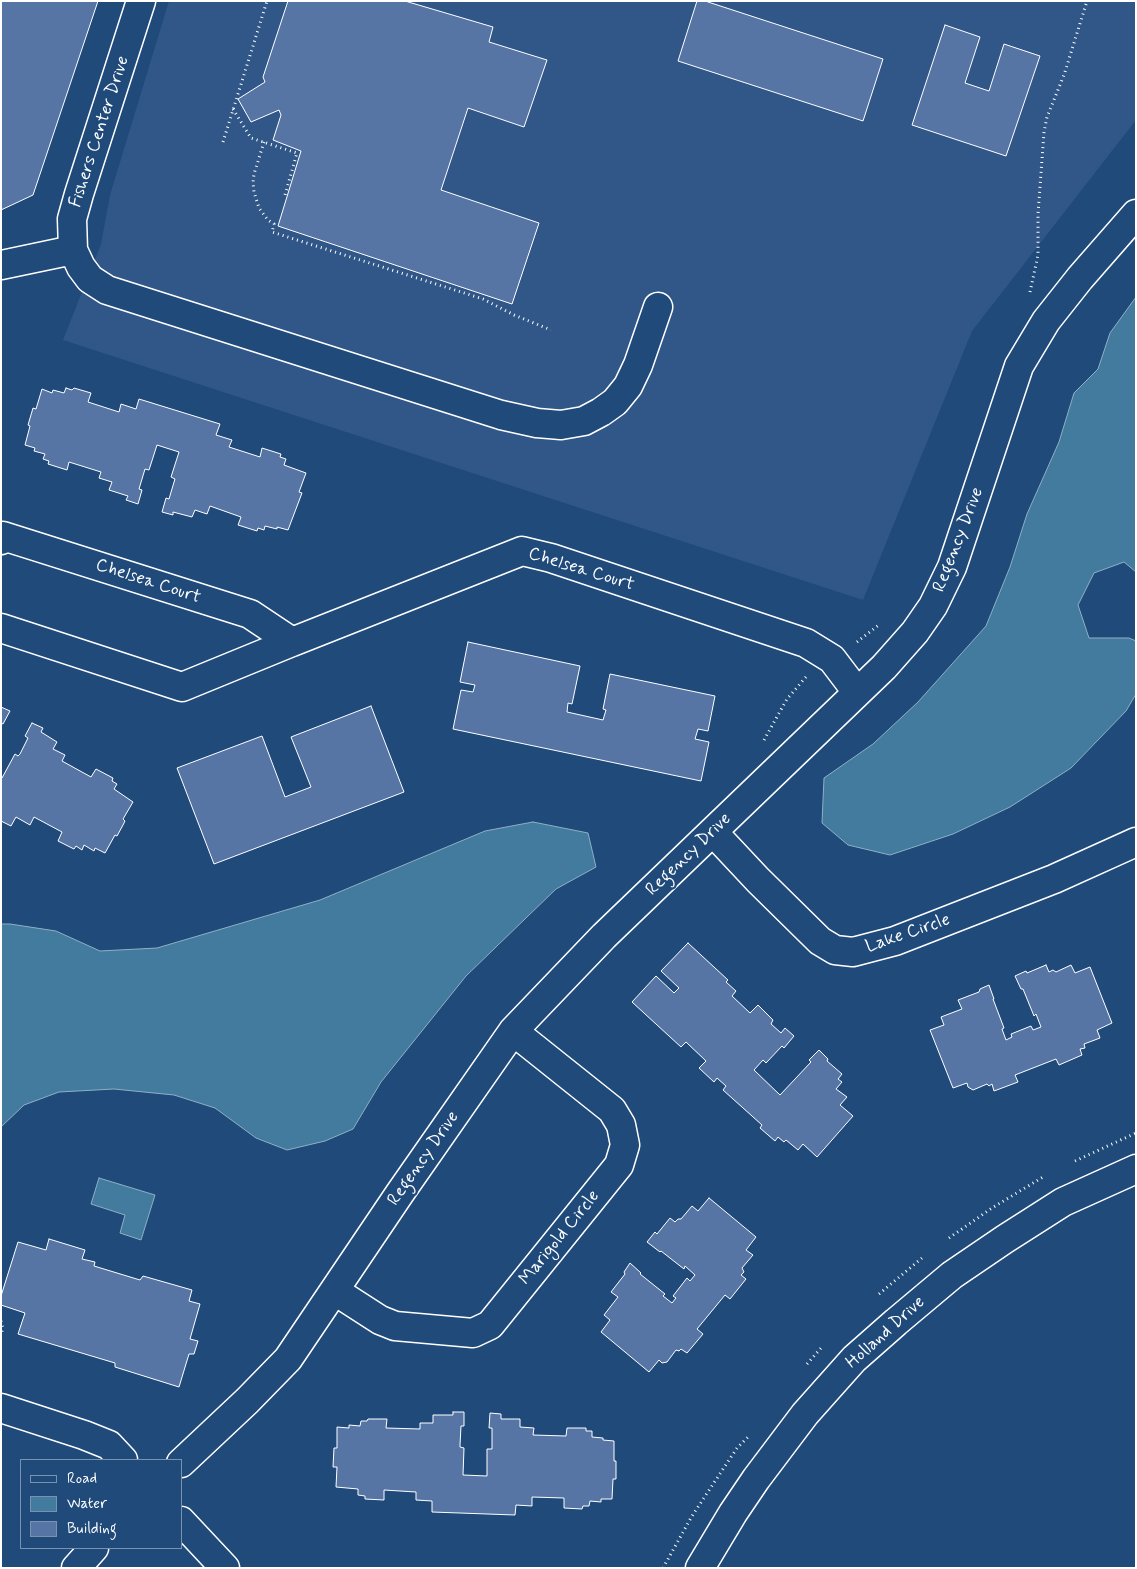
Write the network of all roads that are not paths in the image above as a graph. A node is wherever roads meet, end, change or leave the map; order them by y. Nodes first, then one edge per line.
1 (141, 1) edge
2 (1136, 214) edge
3 (73, 250) junction
4 (1, 265) edge
5 (658, 307) dead end
6 (1, 540) edge
7 (1, 628) edge
8 (292, 642) junction
9 (857, 692) junction
10 (713, 832) junction
11 (1136, 842) edge
12 (513, 1031) junction
13 (1136, 1168) edge
14 (335, 1291) junction
15 (1, 1408) edge
16 (122, 1459) edge
17 (182, 1462) edge
18 (182, 1522) edge
19 (93, 1549) edge
20 (76, 1568) edge
21 (225, 1568) edge
22 (700, 1568) edge

1 - 3 street, Fishers Center Drive
2 - 9 street, Regency Drive
3 - 4 street
3 - 5 street
6 - 8 street, Chelsea Court
7 - 8 street, Chelsea Court
8 - 9 street, Chelsea Court
9 - 10 street, Regency Drive
10 - 11 street, Lake Circle
10 - 12 street, Regency Drive
12 - 14 street, Regency Drive
12 - 14 street, Marigold Circle
13 - 22 street, Holland Drive
14 - 17 street, Regency Drive
15 - 16 street
18 - 21 street
19 - 20 street

